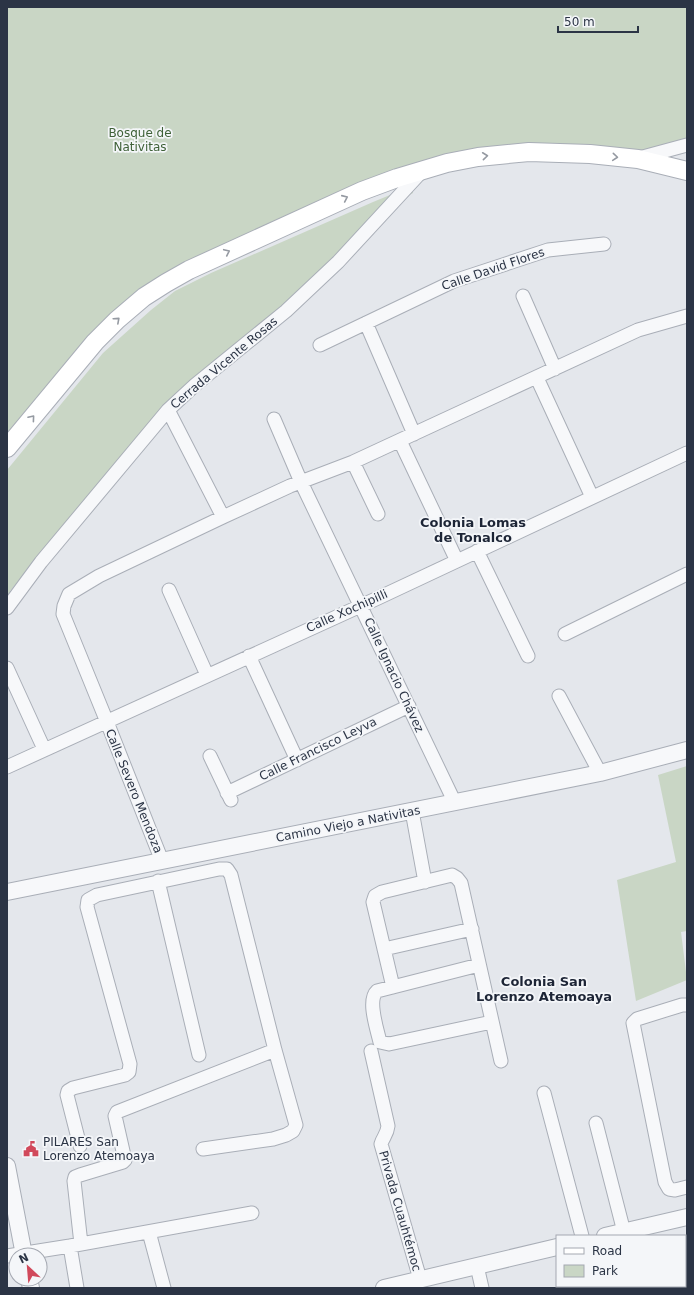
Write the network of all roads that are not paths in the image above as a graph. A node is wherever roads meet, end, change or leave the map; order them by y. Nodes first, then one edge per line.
1 (687, 145) edge
2 (638, 159) junction
3 (424, 169) junction
4 (687, 172) edge
5 (604, 244) dead end
6 (523, 296) dead end
7 (687, 316) edge
8 (366, 323) junction
9 (320, 345) dead end
10 (555, 369) junction
11 (537, 378) junction
12 (168, 410) junction
13 (274, 420) dead end
14 (414, 434) junction
15 (400, 440) junction
16 (7, 448) edge
17 (687, 453) edge
18 (353, 462) junction
19 (301, 482) junction
20 (592, 497) junction
21 (378, 514) dead end
22 (223, 517) junction
23 (477, 551) junction
24 (457, 561) junction
25 (687, 574) edge
26 (169, 590) dead end
27 (361, 605) junction
28 (7, 608) edge
29 (565, 634) dead end
30 (249, 656) junction
31 (528, 656) dead end
32 (7, 668) edge
33 (207, 675) junction
34 (559, 696) dead end
35 (409, 706) junction
36 (107, 722) junction
37 (44, 749) junction
38 (687, 750) edge
39 (210, 756) dead end
40 (297, 760) junction
41 (7, 768) edge
42 (600, 773) junction
43 (455, 803) junction
44 (412, 811) junction
45 (162, 861) junction
46 (158, 881) junction
47 (425, 882) junction
48 (7, 892) edge
49 (472, 929) junction
50 (384, 949) junction
51 (479, 965) junction
52 (393, 987) junction
53 (687, 1005) edge
54 (492, 1022) junction
55 (275, 1050) junction
56 (371, 1051) dead end
57 (199, 1055) dead end
58 (501, 1061) dead end
59 (544, 1093) dead end
60 (596, 1123) dead end
61 (80, 1146) dead end
62 (202, 1149) dead end
63 (7, 1166) edge
64 (687, 1187) edge
65 (252, 1213) dead end
66 (687, 1217) edge
67 (149, 1232) junction
68 (624, 1232) junction
69 (582, 1235) edge
70 (610, 1235) edge
71 (76, 1245) junction
72 (23, 1247) edge
73 (556, 1247) edge
74 (48, 1250) edge
75 (477, 1266) junction
76 (420, 1279) junction
77 (77, 1288) edge
78 (164, 1288) edge
79 (384, 1288) edge
80 (482, 1288) edge

1 - 2 street
3 -> 2 main road
2 - 4 main road
3 - 12 street, Cerrada Vicente Rosas
16 -> 3 main road
5 - 8 street, Calle David Flores
6 - 10 street
7 - 10 street
8 - 9 street, Calle David Flores
8 - 14 street
10 - 11 street
11 - 14 street
11 - 20 street
12 - 22 street
12 - 28 street, Cerrada Vicente Rosas
13 - 19 street, Calle Ignacio Chávez
14 - 15 street
15 - 18 street
15 - 24 street
17 - 20 street, Calle Xochipilli
18 - 19 street
18 - 21 street
19 - 22 street
19 - 27 street, Calle Ignacio Chávez
20 - 23 street, Calle Xochipilli
22 - 36 street, Calle Severo Mendoza
23 - 24 street, Calle Xochipilli
23 - 31 street
24 - 27 street, Calle Xochipilli
25 - 29 street
26 - 33 street
27 - 30 street, Calle Xochipilli
27 - 35 street, Calle Ignacio Chávez
30 - 33 street, Calle Xochipilli
30 - 40 street
32 - 37 street
33 - 36 street, Calle Xochipilli
34 - 42 street
35 - 40 street, Calle Francisco Leyva
35 - 43 street, Calle Ignacio Chávez
36 - 37 street, Calle Xochipilli
36 - 45 street, Calle Severo Mendoza
37 - 41 street, Calle Xochipilli
38 - 42 street, Camino Viejo a Nativitas
39 - 40 street, Calle Francisco Leyva
42 - 43 street, Camino Viejo a Nativitas
43 - 44 street, Camino Viejo a Nativitas
44 - 45 street, Camino Viejo a Nativitas
44 - 47 street
45 - 48 street, Camino Viejo a Nativitas
46 - 55 street
46 - 57 street
46 - 61 street
47 - 49 street
47 - 50 street
49 - 50 street
49 - 51 street
50 - 52 street
51 - 52 street
51 - 54 street
52 - 54 street
53 - 64 street
54 - 58 street
55 - 62 street
55 - 71 street
56 - 76 street, Privada Cuauhtémoc
59 - 69 street
60 - 68 street
63 - 72 street
65 - 67 street
66 - 68 street
67 - 71 street
67 - 78 street
68 - 70 street
71 - 74 street
71 - 77 street
73 - 75 street
75 - 76 street
75 - 80 street
76 - 79 street

